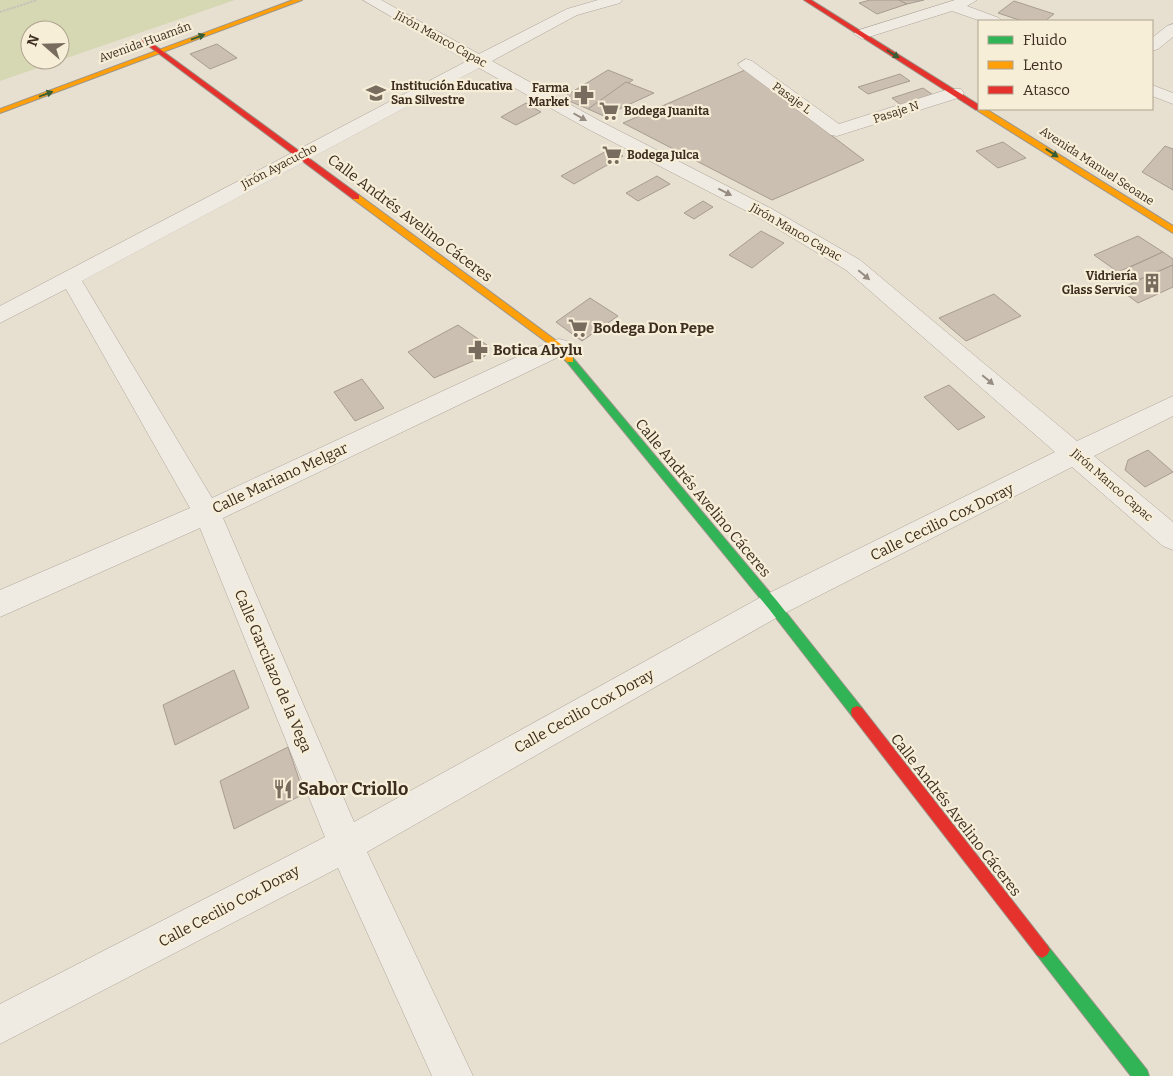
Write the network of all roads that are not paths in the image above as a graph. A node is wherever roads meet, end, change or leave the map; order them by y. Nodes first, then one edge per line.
1 (299, 0) edge
2 (370, 0) edge
3 (615, 0) edge
4 (807, 0) edge
5 (970, 0) edge
6 (954, 6) junction
7 (867, 18) dead end
8 (991, 20) edge
9 (882, 28) junction
10 (1173, 29) edge
11 (162, 34) dead end
12 (862, 34) junction
13 (898, 38) dead end
14 (139, 42) joint
15 (1153, 45) edge
16 (158, 52) junction
17 (480, 60) junction
18 (746, 64) dead end
19 (1153, 75) edge
20 (1173, 84) edge
21 (1153, 90) edge
22 (955, 93) junction
23 (1173, 99) edge
24 (978, 107) edge
25 (983, 110) edge
26 (0, 111) edge
27 (1037, 130) dead end
28 (838, 131) joint
29 (1025, 135) junction
30 (300, 154) junction
31 (1173, 230) edge
32 (70, 278) junction
33 (0, 315) edge
34 (559, 347) junction
35 (1173, 406) edge
36 (1078, 455) junction
37 (207, 513) junction
38 (1173, 538) edge
39 (0, 604) edge
40 (773, 605) junction
41 (346, 845) junction
42 (0, 1025) edge
43 (453, 1076) edge
44 (1141, 1076) edge

16 -> 1 street, Avenida Huamán
2 - 17 street, Jirón Manco Capac
3 - 17 street, Jirón Ayacucho
4 - 12 street, Avenida Manuel Seoane
5 - 6 street
6 - 8 street
6 - 9 street
7 - 9 street
9 - 12 street
9 - 13 street
10 - 15 street
11 - 14 street, Avenida Huamán
12 -> 22 street, Avenida Manuel Seoane
14 - 16 street, Calle Andrés Avelino Cáceres
26 -> 16 street, Avenida Huamán
16 - 30 street, Calle Andrés Avelino Cáceres
17 - 30 street, Jirón Ayacucho
17 -> 36 street, Jirón Manco Capac
18 - 28 street, Pasaje L
19 - 20 street
21 - 23 street
22 - 24 street, Avenida Manuel Seoane
22 - 28 street, Pasaje N
25 - 29 street, Avenida Manuel Seoane
27 - 29 street
29 -> 31 street, Avenida Manuel Seoane
30 - 32 street, Jirón Ayacucho
30 - 34 street, Calle Andrés Avelino Cáceres
32 - 33 street, Jirón Ayacucho
32 - 37 street, Calle Garcilazo de la Vega
34 - 37 street, Calle Mariano Melgar
34 - 40 street, Calle Andrés Avelino Cáceres
35 - 36 street, Calle Cecilio Cox Doray
36 - 38 street, Jirón Manco Capac
36 - 40 street, Calle Cecilio Cox Doray
37 - 39 street, Calle Mariano Melgar
37 - 41 street, Calle Garcilazo de la Vega
40 - 41 street, Calle Cecilio Cox Doray
40 - 44 street, Calle Andrés Avelino Cáceres
41 - 42 street, Calle Cecilio Cox Doray
41 - 43 street, Calle Garcilazo de la Vega

